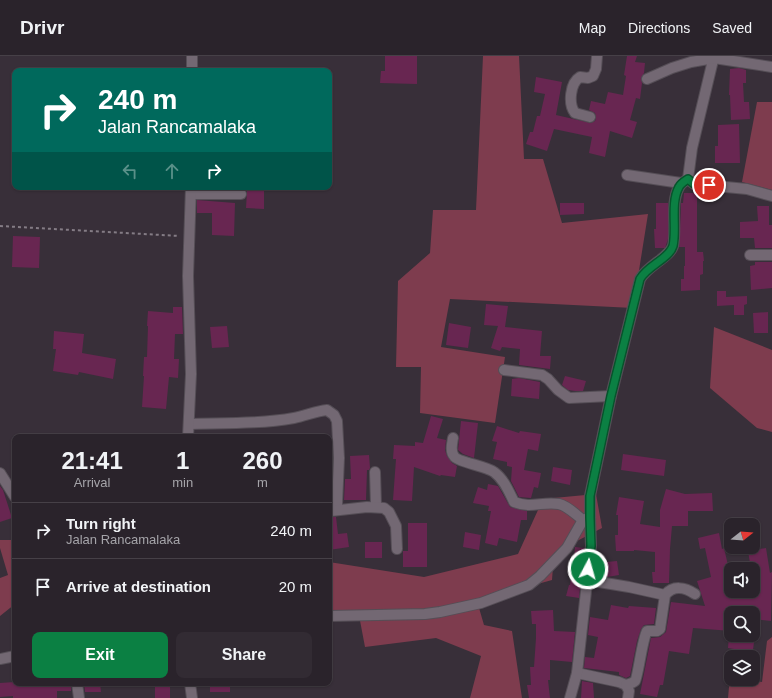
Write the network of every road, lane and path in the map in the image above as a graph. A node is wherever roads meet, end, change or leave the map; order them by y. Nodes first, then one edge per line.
1 (192, 56) edge
2 (596, 56) edge
3 (714, 57) edge
4 (772, 67) edge
5 (192, 68) edge
6 (647, 79) dead end
7 (590, 117) dead end
8 (627, 175) dead end
9 (685, 181) junction
10 (191, 191) edge
11 (241, 194) dead end
12 (772, 196) edge
13 (0, 226) edge
14 (189, 236) junction
15 (750, 255) dead end
16 (772, 255) edge
17 (504, 370) dead end
18 (611, 396) junction
19 (189, 424) junction
20 (188, 434) edge
21 (453, 438) dead end
22 (375, 472) dead end
23 (0, 473) edge
24 (12, 492) edge
25 (376, 506) junction
26 (332, 510) edge
27 (586, 518) junction
28 (397, 549) dead end
29 (587, 580) junction
30 (695, 594) dead end
31 (664, 595) junction
32 (332, 616) edge
33 (12, 657) edge
34 (0, 659) edge
35 (577, 673) junction
36 (626, 685) junction
37 (77, 686) edge
38 (190, 686) edge
39 (79, 698) edge
40 (192, 698) edge
41 (570, 698) edge
42 (628, 698) edge

1 - 5 street
2 - 7 street
3 - 4 street
3 - 6 street
3 - 9 street
8 - 9 street
9 - 12 street
9 - 18 street
10 - 11 street
10 - 14 street
13 - 14 path
14 - 19 street
15 - 16 street
17 - 18 street
18 - 27 street
19 - 20 street
19 - 26 street
21 - 27 street
22 - 25 street
23 - 24 street
25 - 26 street
25 - 28 street
27 - 29 street
27 - 32 street
29 - 31 street
29 - 35 street
30 - 31 street
31 - 36 street
33 - 34 street
35 - 36 street
35 - 41 street
36 - 42 street
37 - 39 street
38 - 40 street

